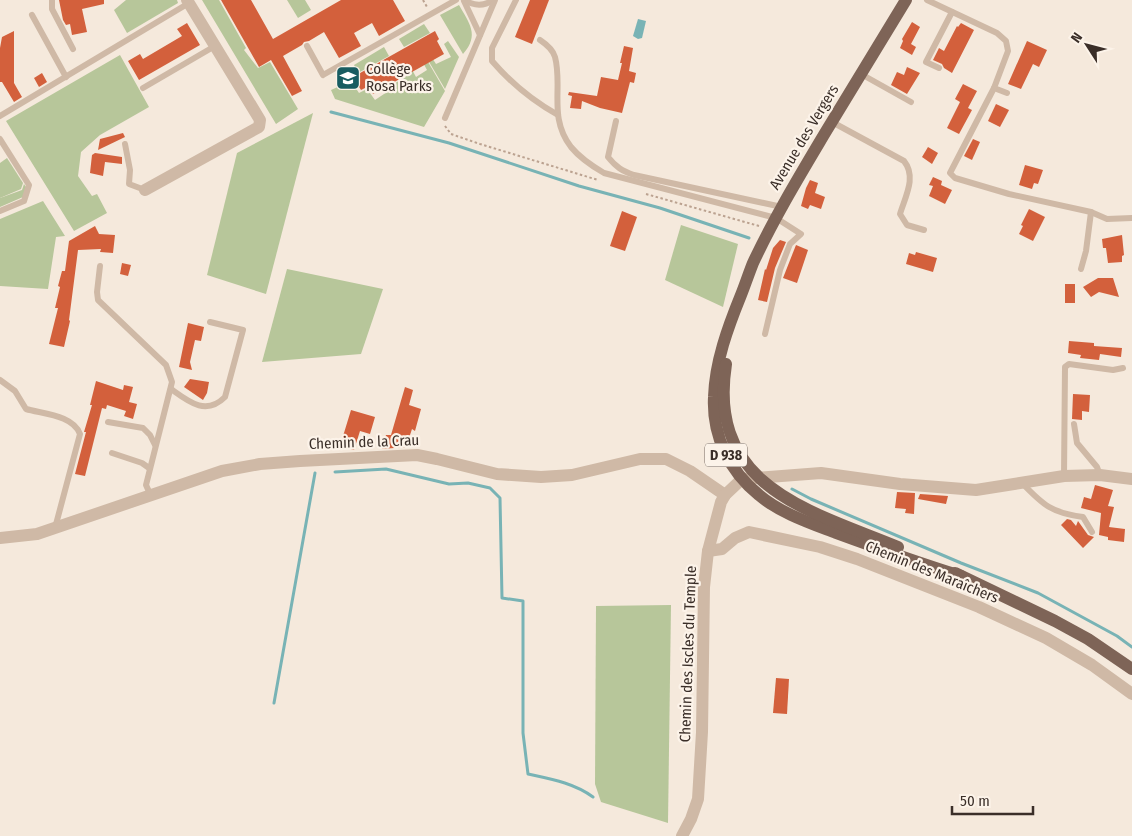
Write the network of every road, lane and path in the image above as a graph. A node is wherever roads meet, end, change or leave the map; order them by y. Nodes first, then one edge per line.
1 (52, 0) edge
2 (456, 0) edge
3 (464, 0) edge
4 (494, 0) edge
5 (516, 0) edge
6 (906, 0) edge
7 (927, 0) edge
8 (188, 1) edge
9 (952, 12) junction
10 (32, 15) dead end
11 (480, 35) junction
12 (540, 40) dead end
13 (215, 46) junction
14 (307, 46) dead end
15 (73, 48) dead end
16 (939, 68) dead end
17 (861, 74) junction
18 (66, 77) junction
19 (143, 88) dead end
20 (994, 88) junction
21 (1007, 93) dead end
22 (911, 102) dead end
23 (0, 113) edge
24 (558, 115) junction
25 (445, 118) dead end
26 (616, 120) dead end
27 (832, 122) junction
28 (0, 139) edge
29 (125, 144) dead end
30 (145, 190) joint
31 (782, 207) junction
32 (0, 211) edge
33 (1091, 212) junction
34 (776, 218) junction
35 (1132, 218) edge
36 (924, 230) dead end
37 (100, 266) dead end
38 (1080, 269) dead end
39 (741, 296) junction
40 (210, 322) dead end
41 (765, 334) dead end
42 (1123, 368) dead end
43 (0, 380) edge
44 (170, 389) junction
45 (108, 422) dead end
46 (1074, 424) dead end
47 (156, 445) junction
48 (112, 453) dead end
49 (740, 456) junction
50 (149, 468) junction
51 (1100, 475) junction
52 (1064, 476) junction
53 (757, 477) junction
54 (742, 479) junction
55 (1132, 479) edge
56 (1021, 482) junction
57 (150, 496) junction
58 (725, 496) junction
59 (54, 529) junction
60 (1092, 532) dead end
61 (0, 538) edge
62 (708, 551) junction
63 (961, 576) junction
64 (1132, 668) edge
65 (1132, 694) edge
66 (682, 836) edge

1 - 15 lane
2 - 14 lane
3 - 4 lane
3 - 11 lane
4 - 11 lane
5 - 24 lane
6 - 17 main road, Avenue des Vergers / D 938
7 - 9 lane
8 - 13 street
8 - 18 lane
9 - 16 lane
9 - 20 lane
10 - 18 lane
11 - 25 lane
12 - 24 lane
13 - 19 lane
13 - 30 street
17 - 22 lane
17 - 27 main road, Avenue des Vergers / D 938
18 - 23 lane
20 - 21 lane
20 - 33 lane
24 - 34 lane
26 - 31 lane
27 - 31 main road, Avenue des Vergers / D 938
27 - 36 lane
28 - 32 lane
29 - 30 lane
31 - 34 main road, Avenue des Vergers / D 938
33 - 35 lane
33 - 38 lane
34 - 39 main road, Avenue des Vergers / D 938
34 - 41 lane
37 - 44 lane
39 - 49 main road, D 938
39 - 54 main road, D 938
40 - 44 lane
42 - 52 lane
43 - 59 lane
44 - 47 lane
45 - 47 lane
46 - 51 lane
47 - 50 lane
48 - 50 lane
49 - 53 main road, D 938
49 - 54 street
50 - 57 lane
51 - 52 street
51 - 55 street
52 - 56 street
53 - 54 street
53 - 56 street
53 - 63 main road, D 938
54 - 58 street, Chemin des Iscles du Temple
54 - 63 main road, D 938
56 - 60 lane
57 - 58 street, Chemin de la Crau
57 - 59 street, Chemin de la Crau
58 - 62 street, Chemin des Iscles du Temple
59 - 61 street, Chemin de la Crau
62 - 65 street, Chemin des Maraîchers
62 - 66 street, Chemin des Iscles du Temple
63 - 64 main road, D 938

